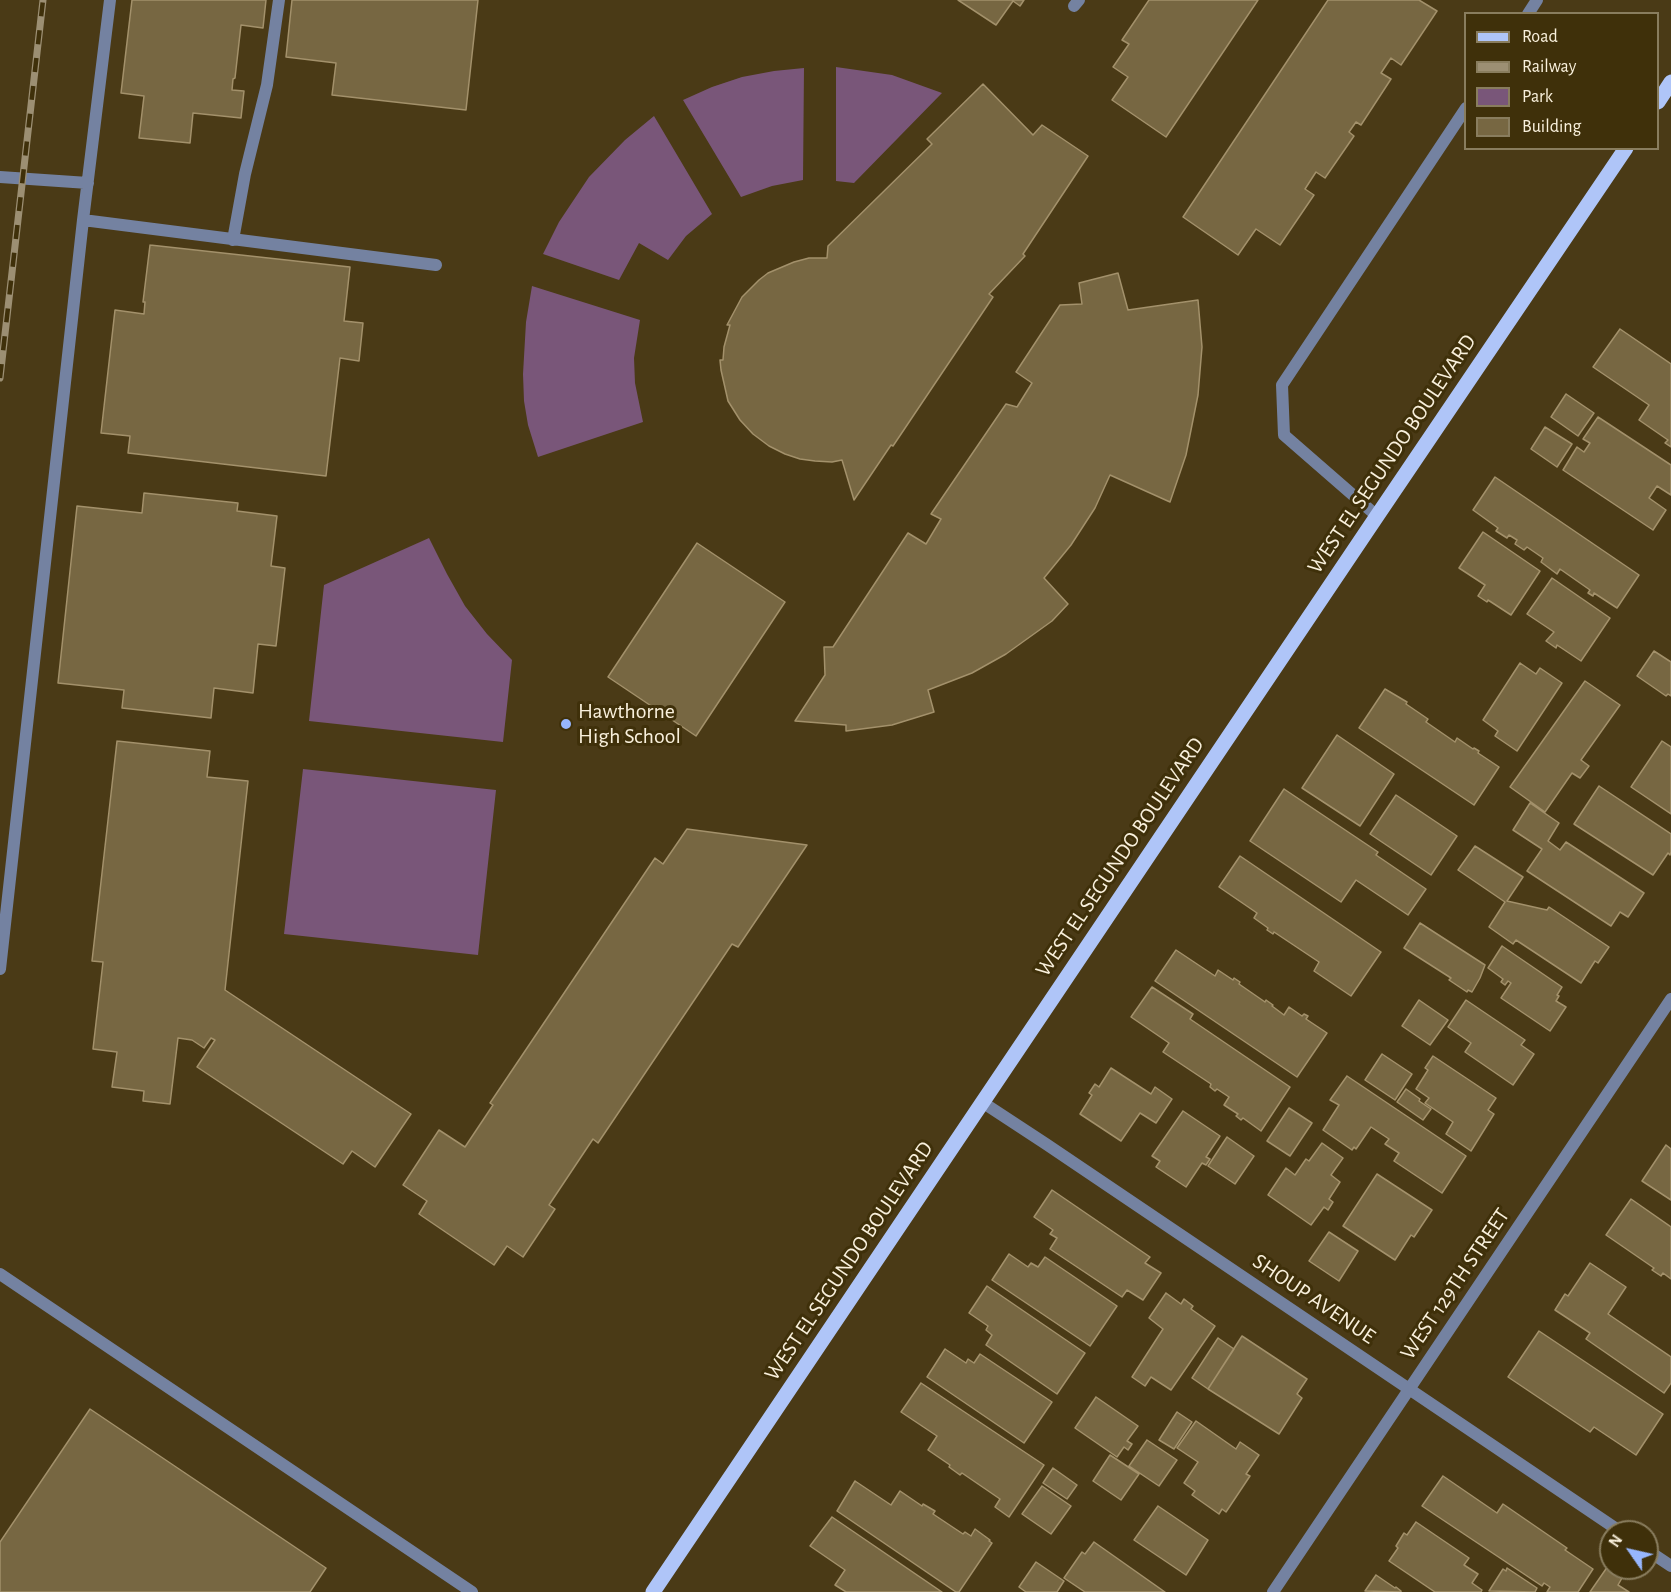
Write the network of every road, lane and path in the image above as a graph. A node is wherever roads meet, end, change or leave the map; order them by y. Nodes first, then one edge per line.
1 (110, 0) edge
2 (279, 0) edge
3 (1671, 82) edge
4 (1659, 100) edge
5 (1464, 111) edge
6 (1625, 150) edge
7 (0, 177) edge
8 (87, 183) junction
9 (83, 220) junction
10 (234, 240) junction
11 (436, 265) dead end
12 (1377, 516) junction
13 (0, 969) edge
14 (1671, 999) edge
15 (982, 1102) junction
16 (0, 1274) edge
17 (1410, 1389) junction
18 (1603, 1520) edge
19 (472, 1592) edge
20 (653, 1592) edge
21 (1273, 1592) edge

1 - 8 street
2 - 10 street
3 - 4 main road
5 - 12 street
6 - 12 main road, WEST EL SEGUNDO BOULEVARD
7 - 8 street
8 - 9 street
9 - 10 street
9 - 13 street
10 - 11 street
12 - 15 main road, WEST EL SEGUNDO BOULEVARD
14 - 17 street, WEST 129TH STREET
15 - 17 street, SHOUP AVENUE
15 - 20 main road, WEST EL SEGUNDO BOULEVARD
16 - 19 street
17 - 18 street, SHOUP AVENUE
17 - 21 street, WEST 129TH STREET

